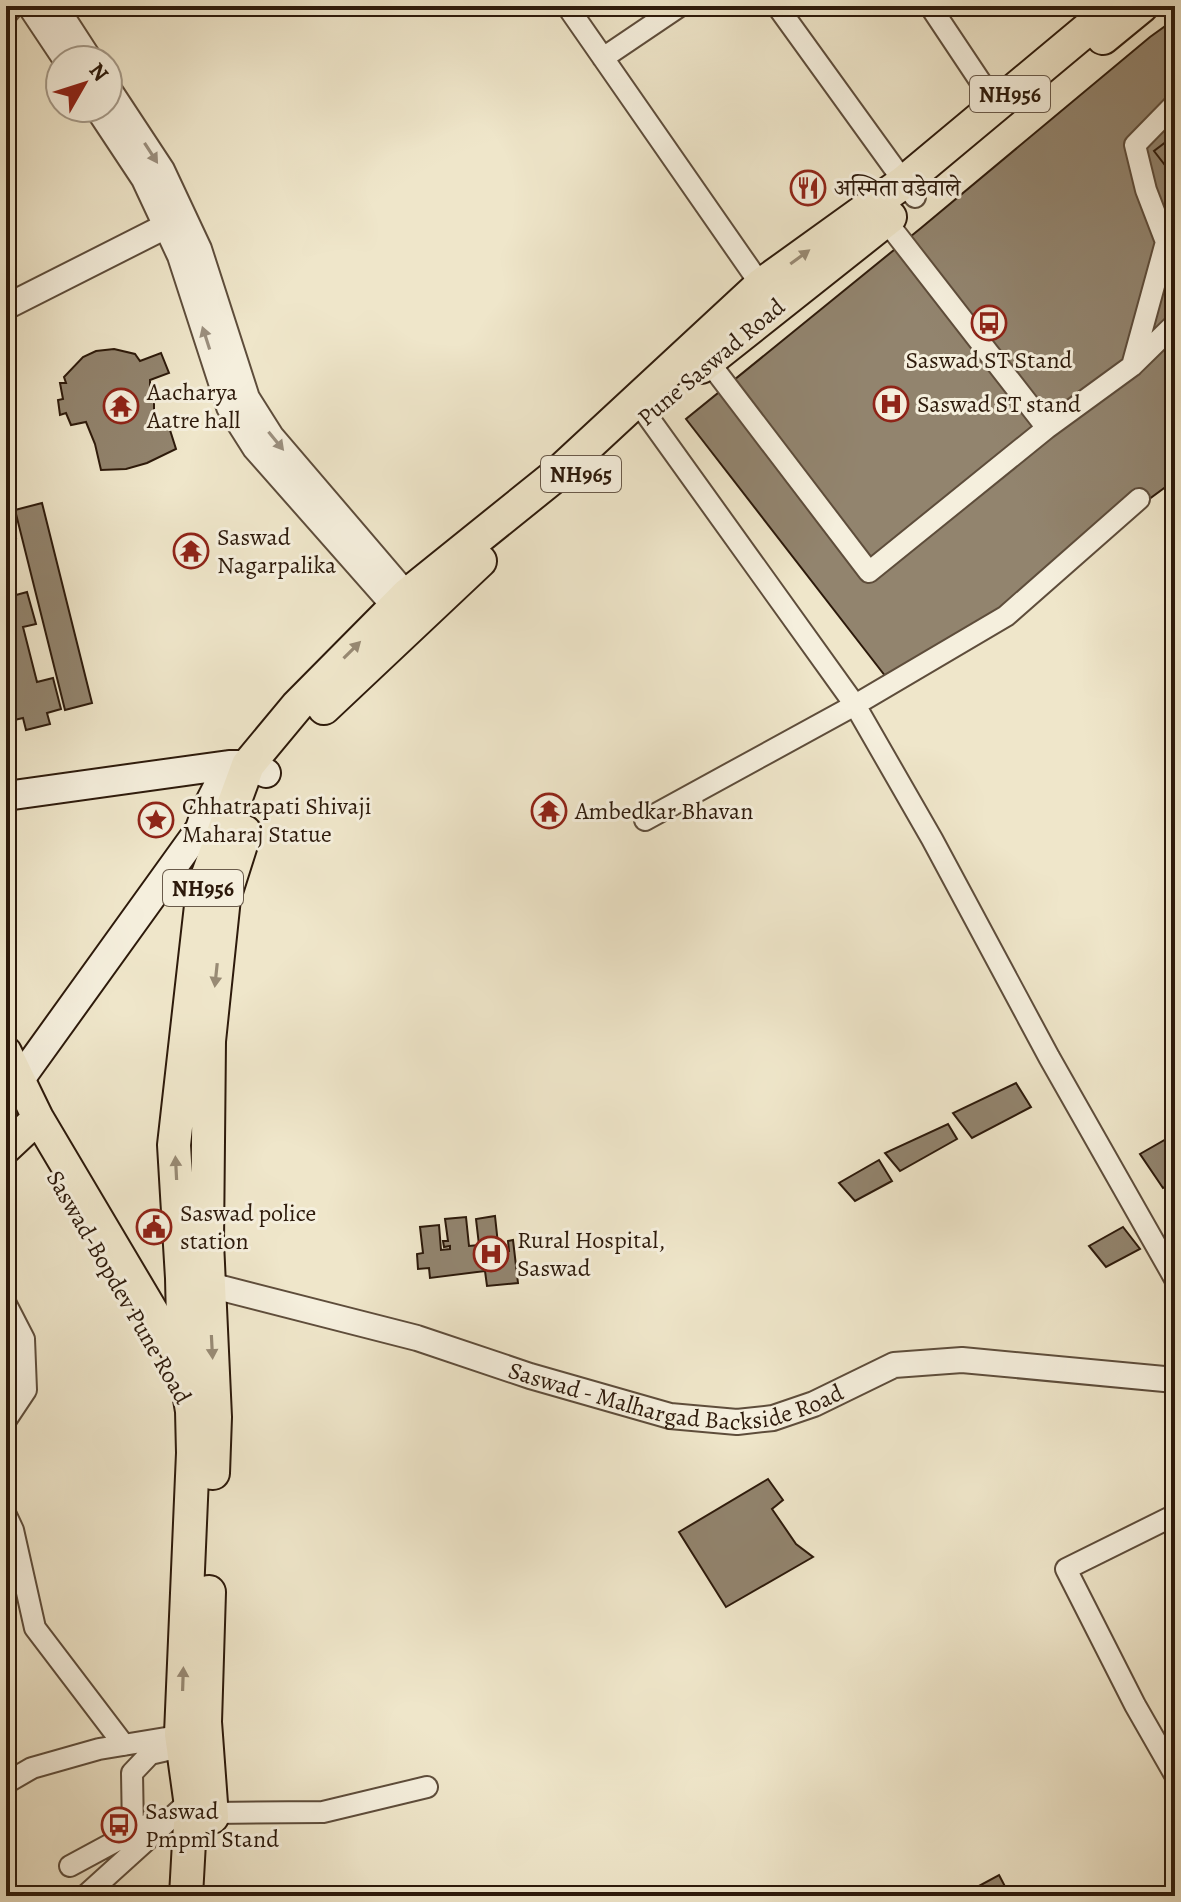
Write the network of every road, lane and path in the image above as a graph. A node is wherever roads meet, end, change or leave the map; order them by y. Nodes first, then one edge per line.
1 (11, 6) edge
2 (30, 6) edge
3 (55, 6) edge
4 (567, 6) edge
5 (680, 6) edge
6 (777, 6) edge
7 (930, 6) edge
8 (1115, 6) edge
9 (1142, 6) edge
10 (6, 12) edge
11 (55, 44) edge
12 (80, 44) edge
13 (603, 58) junction
14 (1175, 104) edge
15 (996, 105) junction
16 (124, 112) edge
17 (108, 124) edge
18 (910, 190) junction
19 (886, 221) junction
20 (175, 222) junction
21 (761, 285) junction
22 (6, 307) edge
23 (1175, 324) edge
24 (708, 361) junction
25 (1132, 366) junction
26 (641, 408) junction
27 (1047, 428) junction
28 (1139, 499) dead end
29 (409, 611) junction
30 (855, 705) junction
31 (247, 768) junction
32 (6, 796) edge
33 (645, 820) dead end
34 (10, 1072) edge
35 (24, 1132) edge
36 (1175, 1279) edge
37 (196, 1282) junction
38 (6, 1304) edge
39 (184, 1363) junction
40 (1175, 1380) edge
41 (6, 1420) edge
42 (207, 1423) junction
43 (6, 1515) edge
44 (1175, 1515) edge
45 (190, 1738) junction
46 (124, 1745) junction
47 (1175, 1775) edge
48 (6, 1783) edge
49 (427, 1787) dead end
50 (195, 1809) junction
51 (133, 1832) junction
52 (70, 1866) dead end
53 (85, 1896) edge
54 (186, 1896) edge
55 (207, 1896) edge

1 - 10 street
2 - 11 street
3 - 12 street
4 - 13 street
5 - 13 street
6 - 18 street
7 - 15 street
8 - 15 highway, Pune Saswad Road / NH956
9 - 18 highway, Pune Saswad Road
13 - 21 street
14 - 25 street
15 - 18 highway, Pune Saswad Road / NH956
16 -> 20 street
17 - 20 street
18 - 19 highway, Pune Saswad Road
21 -> 18 highway, NH956
19 - 24 highway, Pune Saswad Road
19 - 27 street
20 - 22 street
20 - 29 street
21 - 26 highway, NH956
23 - 25 street
24 - 26 highway, Pune Saswad Road
24 - 27 street
25 - 27 street
26 - 29 highway, NH956
26 - 30 street
28 - 30 street
29 - 31 highway
30 - 33 street
30 - 36 street
31 - 32 main road
31 - 34 main road
31 -> 37 highway, NH956
37 -> 31 highway, NH956
34 - 35 main road
35 - 39 main road, Saswad-Bopdev Pune Road
35 - 42 main road, Saswad-Bopdev Pune Road
37 - 39 highway, NH956
37 - 40 street, Saswad - Malhargad Backside Road
37 -> 42 highway, NH956
38 - 41 street
39 - 42 highway, NH956
42 - 45 highway, NH956
43 - 46 street
44 - 47 street
45 - 46 street
45 - 50 highway, NH956
45 - 51 street
46 - 48 street
49 - 50 street
50 - 51 street
50 - 53 street
50 - 54 highway, NH956
50 - 55 highway, NH956
51 - 52 street

